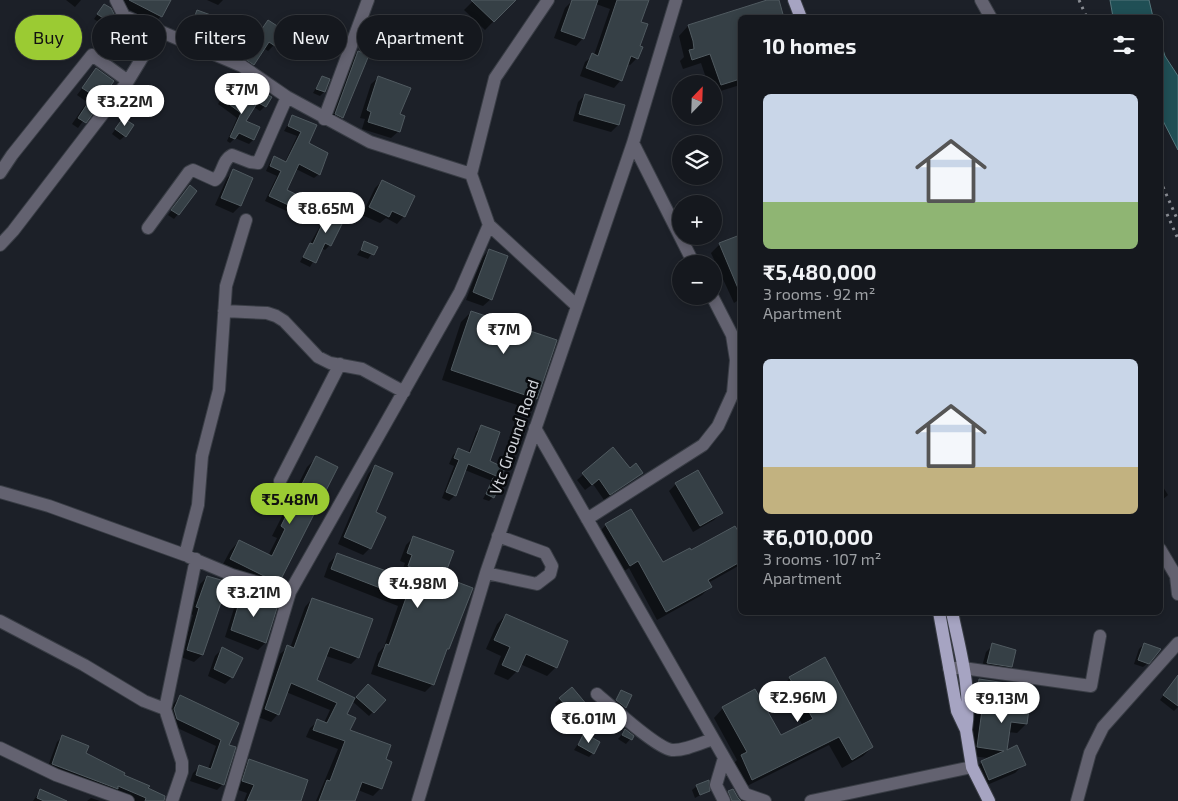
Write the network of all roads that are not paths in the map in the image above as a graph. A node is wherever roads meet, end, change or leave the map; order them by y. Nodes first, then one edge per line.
1 (116, 0) edge
2 (368, 0) edge
3 (548, 0) edge
4 (676, 0) edge
5 (794, 0) edge
6 (981, 0) edge
7 (124, 15) edge
8 (800, 15) edge
9 (988, 15) edge
10 (166, 33) edge
11 (141, 60) edge
12 (128, 82) junction
13 (287, 97) junction
14 (324, 119) junction
15 (633, 143) junction
16 (0, 173) edge
17 (471, 174) junction
18 (246, 220) dead end
19 (489, 225) junction
20 (148, 228) dead end
21 (0, 245) edge
22 (689, 255) edge
23 (576, 305) junction
24 (717, 305) edge
25 (224, 311) junction
26 (340, 364) junction
27 (404, 392) junction
28 (535, 428) junction
29 (280, 481) dead end
30 (0, 492) edge
31 (587, 519) junction
32 (498, 536) junction
33 (190, 557) junction
34 (1166, 571) edge
35 (486, 573) junction
36 (290, 592) junction
37 (1178, 594) edge
38 (940, 615) edge
39 (953, 615) edge
40 (0, 621) edge
41 (1100, 636) dead end
42 (1178, 643) edge
43 (949, 668) junction
44 (964, 668) junction
45 (597, 694) dead end
46 (165, 709) junction
47 (966, 730) junction
48 (713, 740) junction
49 (0, 748) edge
50 (724, 758) junction
51 (972, 767) junction
52 (128, 801) edge
53 (172, 801) edge
54 (228, 801) edge
55 (418, 801) edge
56 (724, 801) edge
57 (765, 801) edge
58 (811, 801) edge
59 (989, 801) edge
60 (1077, 801) edge

1 - 7 street
2 - 14 street
3 - 17 street
4 - 15 street, Vtc Ground Road
5 - 8 main road
6 - 9 street
10 - 13 street
11 - 12 street
12 - 16 street
12 - 21 street
13 - 14 street
13 - 20 street
14 - 17 street
15 - 22 street
15 - 23 street, Vtc Ground Road
17 - 19 street
18 - 25 street
19 - 23 street
19 - 27 street
23 - 28 street, Vtc Ground Road
24 - 31 street
25 - 26 street
25 - 33 street
26 - 27 street
26 - 29 street
27 - 36 street
28 - 31 street
28 - 32 street, Vtc Ground Road
30 - 33 street
31 - 48 street
32 - 35 street, Vtc Ground Road
32 - 35 street
33 - 36 street
33 - 46 street
34 - 37 street
35 - 55 street, Vtc Ground Road
36 - 54 street
38 - 43 main road
39 - 44 main road
40 - 46 street
41 - 44 street
42 - 60 street
43 - 44 street
43 - 47 main road
44 - 47 main road
45 - 48 street
46 - 53 street
47 - 51 main road
48 - 50 street
49 - 52 street
50 - 56 street
50 - 57 street
51 - 58 street
51 - 59 main road

